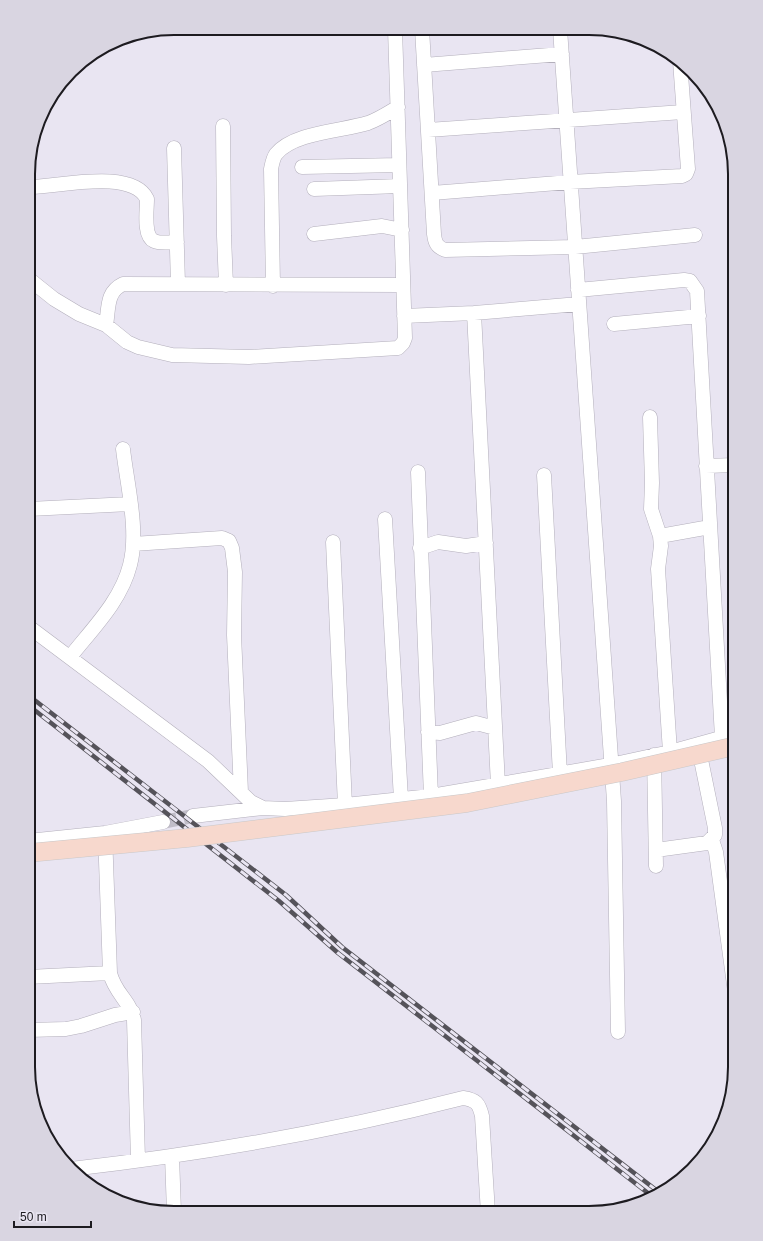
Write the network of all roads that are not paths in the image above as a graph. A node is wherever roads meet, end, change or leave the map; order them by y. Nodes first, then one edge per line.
1 (395, 35) edge
2 (422, 35) edge
3 (560, 35) edge
4 (562, 54) junction
5 (424, 65) junction
6 (681, 70) edge
7 (398, 107) junction
8 (683, 112) junction
9 (566, 120) junction
10 (223, 126) dead end
11 (428, 130) junction
12 (174, 148) dead end
13 (400, 165) junction
14 (302, 167) dead end
15 (570, 182) junction
16 (35, 186) edge
17 (400, 186) junction
18 (314, 189) dead end
19 (432, 193) junction
20 (402, 230) junction
21 (314, 234) dead end
22 (695, 235) dead end
23 (177, 242) junction
24 (575, 246) junction
25 (35, 284) edge
26 (178, 284) junction
27 (226, 285) junction
28 (403, 285) junction
29 (272, 286) junction
30 (578, 297) junction
31 (474, 313) junction
32 (404, 316) junction
33 (699, 316) junction
34 (614, 324) dead end
35 (106, 326) junction
36 (650, 417) dead end
37 (122, 449) dead end
38 (728, 465) edge
39 (706, 466) junction
40 (418, 472) dead end
41 (544, 475) dead end
42 (130, 504) junction
43 (35, 509) edge
44 (385, 519) dead end
45 (710, 527) junction
46 (660, 536) junction
47 (332, 542) dead end
48 (486, 543) junction
49 (133, 544) junction
50 (420, 548) junction
51 (35, 631) edge
52 (70, 657) junction
53 (728, 709) edge
54 (495, 728) junction
55 (428, 732) junction
56 (728, 739) edge
57 (728, 740) edge
58 (698, 744) junction
59 (670, 752) junction
60 (654, 755) junction
61 (610, 765) junction
62 (560, 774) junction
63 (498, 785) junction
64 (241, 792) junction
65 (431, 796) junction
66 (401, 799) junction
67 (344, 805) junction
68 (263, 808) junction
69 (193, 816) tunnel mouth
70 (163, 822) tunnel mouth
71 (105, 833) junction
72 (35, 840) edge
73 (712, 840) junction
74 (656, 850) junction
75 (35, 852) edge
76 (656, 866) dead end
77 (728, 940) edge
78 (110, 973) junction
79 (35, 977) edge
80 (132, 1012) junction
81 (35, 1030) edge
82 (618, 1032) dead end
83 (172, 1156) junction
84 (138, 1160) junction
85 (79, 1168) edge
86 (174, 1206) edge
87 (488, 1206) edge

1 - 7 street
2 - 5 street
3 - 4 street
4 - 5 street
4 - 9 street
5 - 11 street
6 - 8 street
7 - 13 street
7 - 29 street
8 - 9 street
8 - 15 street
9 - 11 street
9 - 15 street
10 - 27 street
11 - 19 street
12 - 23 street
13 - 14 street
13 - 17 street
15 - 19 street
15 - 24 street
16 - 23 street
17 - 18 street
17 - 20 street
19 - 24 street
20 - 21 street
20 - 28 street
22 - 24 street
23 - 26 street
24 - 30 street
25 - 35 street
26 - 27 street
26 - 35 street
27 - 29 street
28 - 29 street
28 - 32 street
30 - 31 street
30 - 33 street
30 - 61 street
31 - 32 street
31 - 48 street
32 - 35 street
33 - 34 street
33 - 39 street
36 - 46 street
37 - 42 street
38 - 39 street
39 - 45 street
40 - 50 street
41 - 62 street
42 - 43 street
42 - 49 street
44 - 66 street
45 - 46 street
45 - 53 street
46 - 59 street
47 - 67 street
48 - 50 street
48 - 54 street
49 - 52 street
49 - 64 street
50 - 55 street
51 - 52 street
52 - 64 street
54 - 55 street
54 - 63 street
55 - 65 street
56 - 58 street
57 - 75 main road, bridge
58 - 59 street
58 - 73 street
59 - 60 street
60 - 61 street
60 - 74 street
61 - 62 street
61 - 82 street
62 - 63 street
63 - 65 street
64 - 68 street
65 - 66 street
66 - 67 street
67 - 68 street
68 - 69 street
70 - 71 street
71 - 72 street
71 - 78 street
73 - 74 street
73 - 77 street
74 - 76 street
78 - 79 street
78 - 80 street
80 - 81 street
80 - 84 street
83 - 84 street
83 - 86 street
83 - 87 street
84 - 85 street

